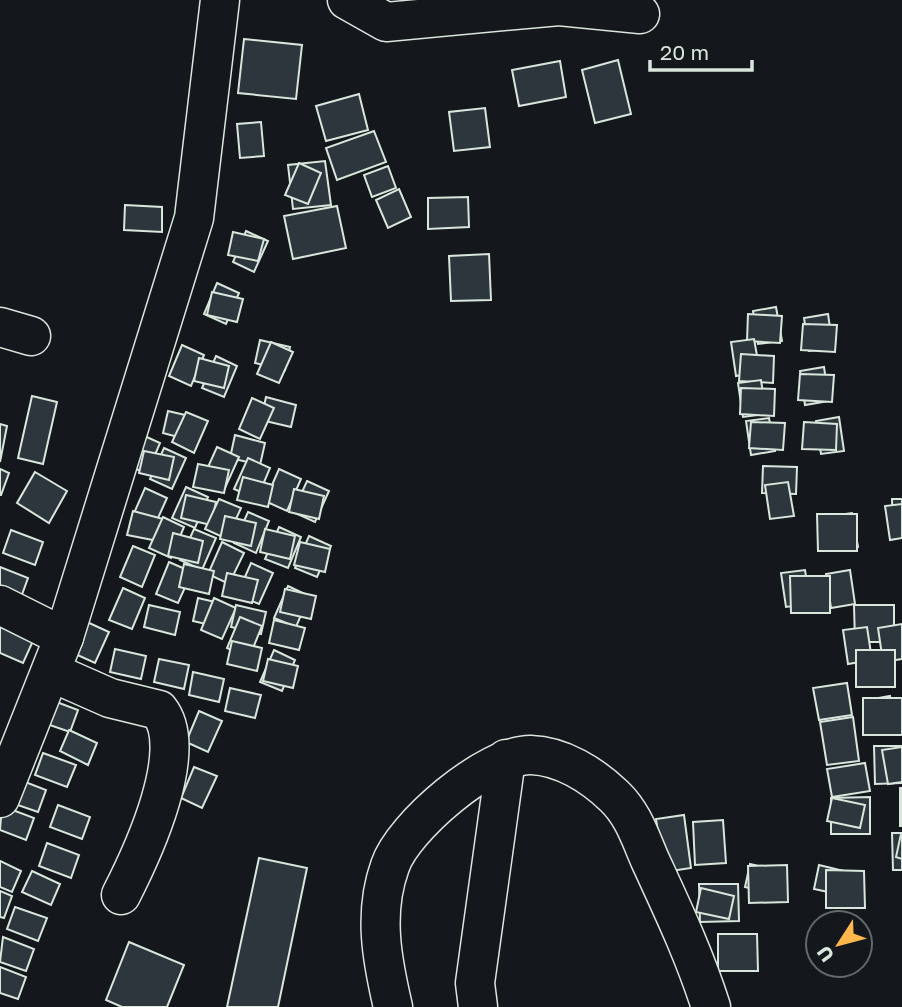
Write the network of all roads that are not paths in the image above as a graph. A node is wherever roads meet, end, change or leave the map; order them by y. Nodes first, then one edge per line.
1 (220, 0) edge
2 (347, 0) edge
3 (640, 14) dead end
4 (0, 605) edge
5 (58, 654) junction
6 (506, 759) junction
7 (0, 798) edge
8 (121, 895) dead end
9 (393, 1007) edge
10 (478, 1007) edge
11 (711, 1007) edge

1 - 5 street
2 - 3 street
4 - 5 street
5 - 7 street
5 - 8 street
6 - 9 street
6 - 10 street
6 - 11 street

